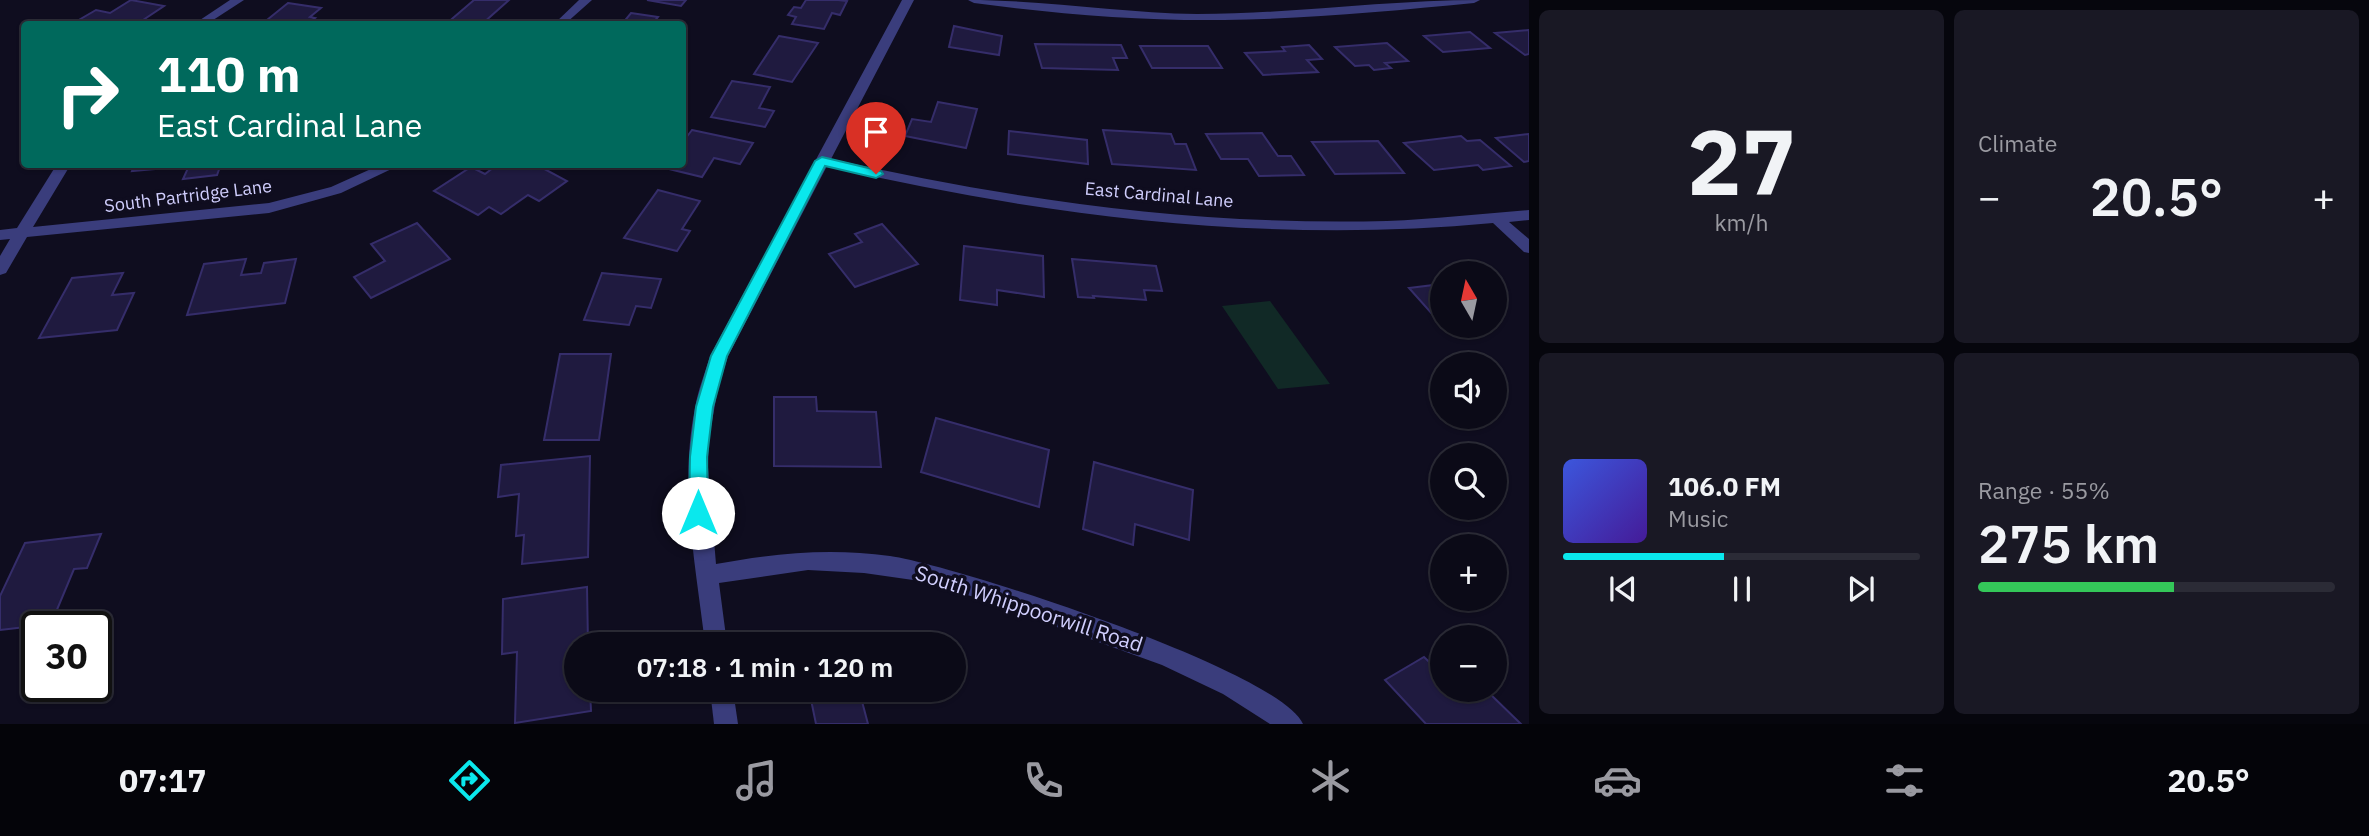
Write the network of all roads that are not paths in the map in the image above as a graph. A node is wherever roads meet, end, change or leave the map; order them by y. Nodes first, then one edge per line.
1 (238, 0) edge
2 (586, 0) edge
3 (908, 0) edge
4 (974, 0) edge
5 (1474, 0) edge
6 (205, 21) edge
7 (562, 21) edge
8 (822, 161) junction
9 (62, 168) edge
10 (386, 168) edge
11 (1529, 215) edge
12 (1496, 218) junction
13 (21, 233) junction
14 (0, 235) edge
15 (1529, 248) edge
16 (0, 269) edge
17 (707, 575) junction
18 (714, 632) edge
19 (723, 702) edge
20 (726, 724) edge
21 (1291, 724) edge

1 - 6 street
2 - 7 street
3 - 8 street
4 - 5 street
8 - 12 street, East Cardinal Lane
8 - 17 street
9 - 13 street
10 - 13 street, South Partridge Lane
11 - 12 street, East Cardinal Lane
12 - 15 street
13 - 14 street, South Partridge Lane
13 - 16 street
17 - 18 street
17 - 21 street, South Whippoorwill Road
19 - 20 street

